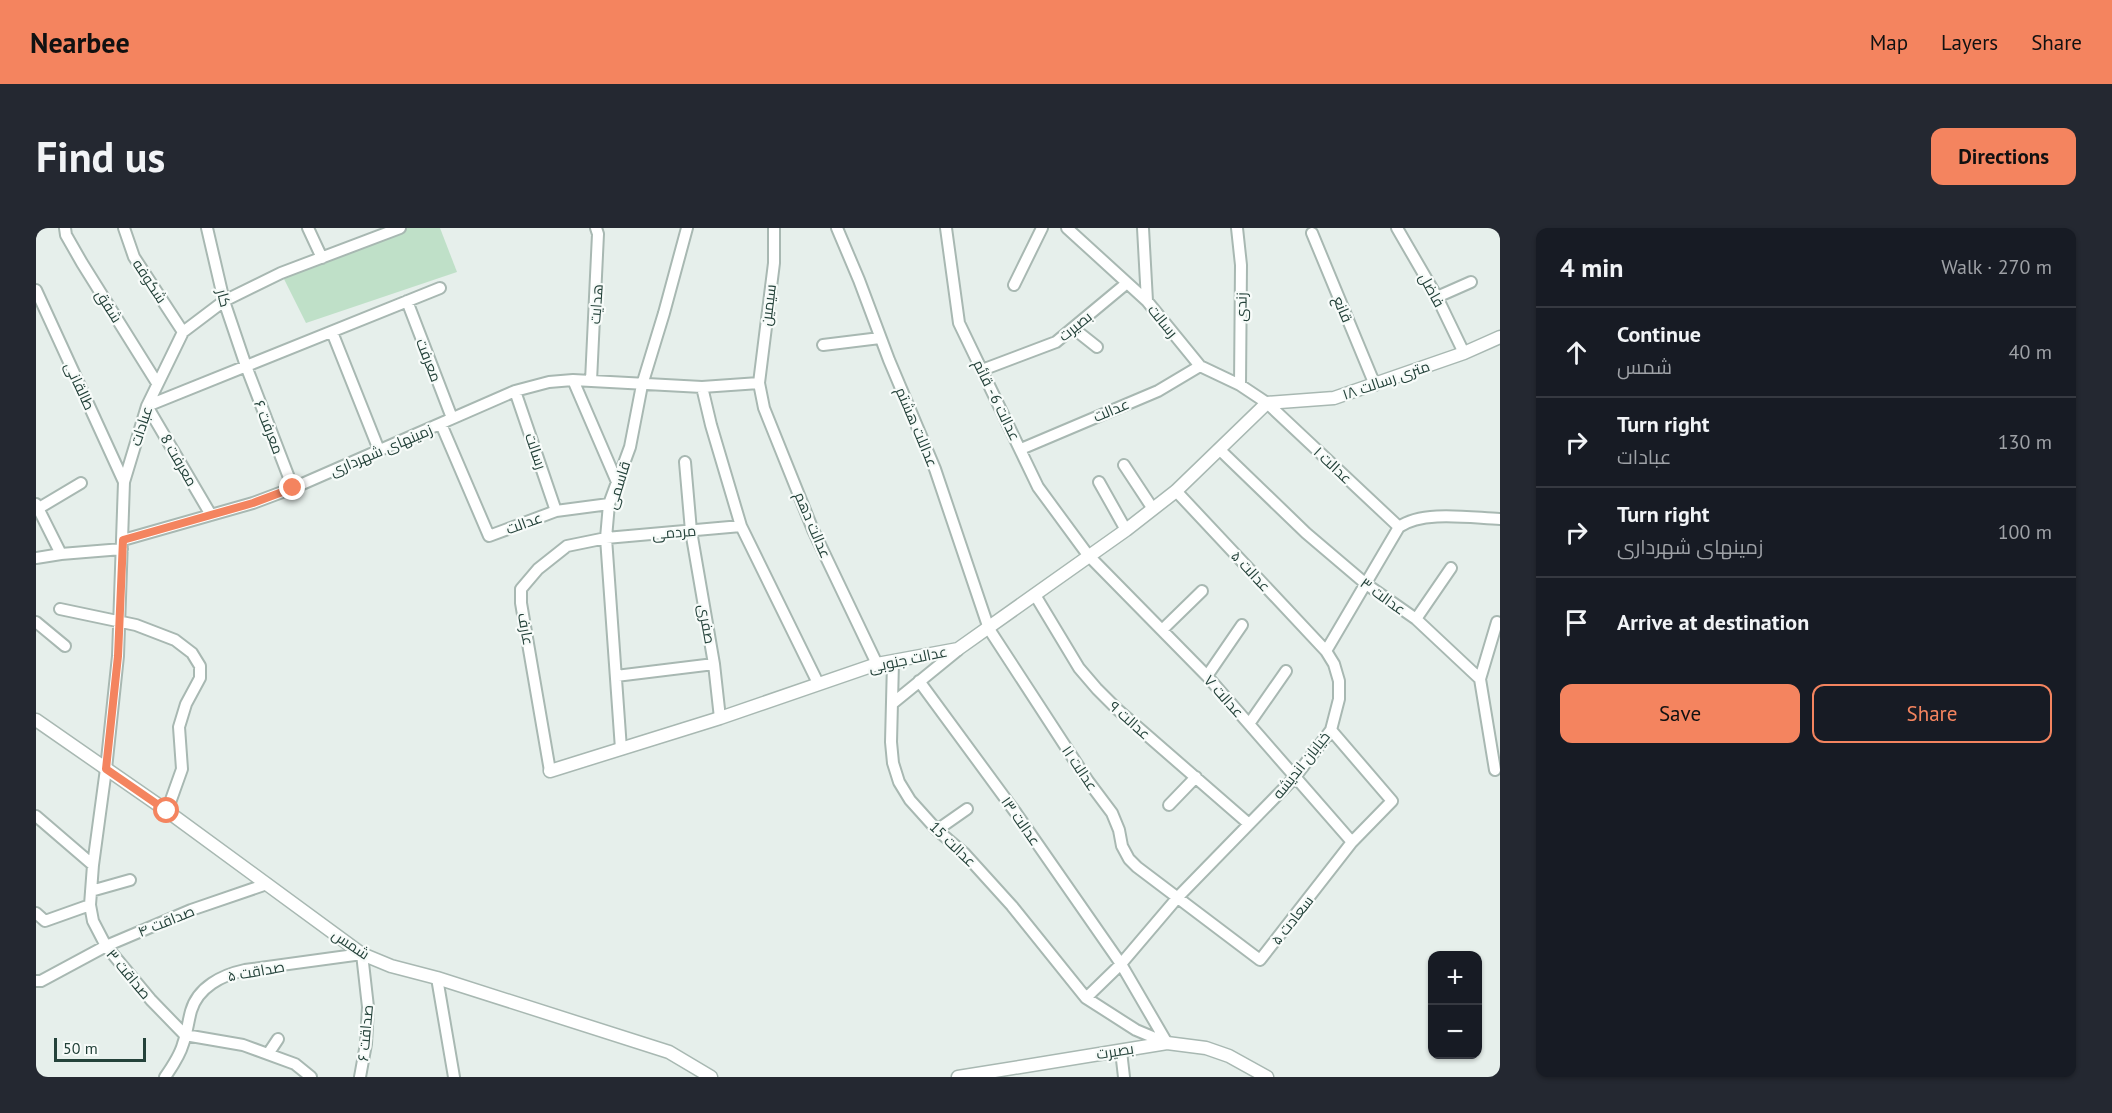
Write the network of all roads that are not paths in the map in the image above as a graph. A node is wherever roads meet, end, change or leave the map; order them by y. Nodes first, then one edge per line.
1 (65, 228) edge
2 (124, 228) edge
3 (207, 228) edge
4 (308, 228) edge
5 (596, 228) edge
6 (687, 228) edge
7 (774, 228) edge
8 (837, 228) edge
9 (946, 228) edge
10 (1042, 228) edge
11 (1067, 228) edge
12 (1143, 228) edge
13 (1238, 228) edge
14 (1397, 228) edge
15 (395, 229) edge
16 (1311, 233) dead end
17 (322, 258) junction
18 (1471, 282) dead end
19 (1127, 283) junction
20 (1014, 285) dead end
21 (440, 288) dead end
22 (36, 290) edge
23 (1437, 297) junction
24 (224, 301) junction
25 (407, 301) junction
26 (1147, 301) junction
27 (40, 311) edge
28 (1073, 328) junction
29 (183, 332) junction
30 (332, 332) junction
31 (1500, 337) edge
32 (880, 338) junction
33 (823, 345) dead end
34 (1097, 347) dead end
35 (1464, 353) junction
36 (246, 366) junction
37 (1200, 366) junction
38 (982, 370) junction
39 (573, 380) junction
40 (591, 381) junction
41 (157, 383) junction
42 (759, 383) junction
43 (642, 385) junction
44 (1375, 385) junction
45 (1240, 386) junction
46 (702, 387) junction
47 (516, 391) junction
48 (1267, 403) junction
49 (147, 406) junction
50 (452, 418) junction
51 (441, 424) junction
52 (1021, 449) junction
53 (1219, 449) junction
54 (379, 450) junction
55 (685, 462) dead end
56 (1124, 465) dead end
57 (124, 482) junction
58 (617, 482) junction
59 (1099, 482) dead end
60 (81, 483) dead end
61 (293, 488) junction
62 (1176, 491) junction
63 (609, 504) junction
64 (37, 506) edge
65 (1153, 509) junction
66 (556, 511) junction
67 (211, 515) junction
68 (1500, 519) edge
69 (741, 526) junction
70 (1399, 527) junction
71 (1126, 530) junction
72 (691, 531) junction
73 (606, 538) junction
74 (122, 544) junction
75 (61, 554) junction
76 (1088, 555) junction
77 (36, 558) edge
78 (1451, 568) dead end
79 (1366, 584) junction
80 (1202, 591) dead end
81 (1035, 595) junction
82 (60, 609) dead end
83 (1416, 620) junction
84 (118, 621) junction
85 (36, 622) edge
86 (1497, 622) dead end
87 (1242, 625) dead end
88 (989, 628) junction
89 (1162, 630) junction
90 (65, 646) dead end
91 (958, 649) junction
92 (1326, 651) junction
93 (893, 662) junction
94 (714, 664) junction
95 (877, 664) junction
96 (1286, 671) dead end
97 (616, 676) junction
98 (1207, 676) junction
99 (1480, 679) junction
100 (919, 681) junction
101 (818, 683) junction
102 (893, 703) junction
103 (720, 718) junction
104 (36, 720) edge
105 (1249, 724) junction
106 (1331, 730) junction
107 (621, 749) junction
108 (106, 769) junction
109 (1495, 770) dead end
110 (550, 771) joint
111 (1196, 777) junction
112 (1295, 777) junction
113 (1169, 806) dead end
114 (967, 809) dead end
115 (167, 811) junction
116 (36, 816) edge
117 (1249, 824) junction
118 (937, 830) junction
119 (1352, 842) junction
120 (93, 864) junction
121 (130, 880) dead end
122 (267, 884) junction
123 (91, 891) junction
124 (1178, 897) junction
125 (90, 905) junction
126 (36, 913) edge
127 (106, 946) junction
128 (362, 954) junction
129 (1121, 964) junction
130 (437, 978) junction
131 (36, 981) edge
132 (1086, 998) junction
133 (185, 1035) junction
134 (279, 1039) dead end
135 (1167, 1042) junction
136 (1121, 1051) junction
137 (268, 1054) junction
138 (169, 1075) edge
139 (311, 1077) edge
140 (360, 1077) edge
141 (454, 1077) edge
142 (711, 1077) edge
143 (958, 1077) edge
144 (1124, 1077) edge
145 (1267, 1077) edge

1 - 41 street, شفق
2 - 29 street, شکوفه
3 - 24 street, کار
4 - 17 street
5 - 40 street, هدایت
6 - 43 street, قاسمی
7 - 42 street, سیمین
8 - 32 street, عداللت هشتم
9 - 38 street, عدالت 6 - قائم
10 - 20 street
11 - 19 street, رسالت
12 - 26 street
13 - 45 street, زندی
14 - 23 street, فاضل
15 - 17 street, عبادات
16 - 44 street, قانع
17 - 24 street, عبادات
18 - 23 street
19 - 26 street, رسالت
19 - 28 street, بصیرت
21 - 25 street
22 - 27 street, طالقانی
23 - 35 street, فاضل
24 - 29 street, عبادات
24 - 36 street, کار
25 - 30 street
25 - 50 street, معرفت
26 - 37 street, رسالت
27 - 57 street, طالقانی
28 - 34 street
28 - 38 street, بصیرت
29 - 41 street, عبادات
30 - 36 street
30 - 54 street
31 - 35 street, ۱۸ متری رسالت
32 - 33 street
32 - 88 street, عداللت هشتم
35 - 44 street, ۱۸ متری رسالت
36 - 49 street
36 - 61 street, معرفت ۶
37 - 45 street, رسالت
37 - 52 street, عدالت
38 - 52 street, عدالت 6 - قائم
39 - 40 street, زمینهای شهرداری
39 - 47 street, زمینهای شهرداری
39 - 58 street
40 - 43 street, زمینهای شهرداری
41 - 49 street, عبادات
42 - 46 street, زمینهای شهرداری
42 - 95 street, عدالت دهم
43 - 46 street, زمینهای شهرداری
43 - 58 street, قاسمی
44 - 48 street, ۱۸ متری رسالت
45 - 48 street, رسالت
46 - 69 street
47 - 50 street, زمینهای شهرداری
47 - 66 street, رسالت
48 - 53 street, عدالت جنوبی
48 - 70 street, عدالت ۱
49 - 57 street, عبادات
49 - 67 street, معرفت 8
50 - 51 street, زمینهای شهرداری
51 - 54 street, زمینهای شهرداری
51 - 66 street, عدالت
52 - 76 street, عدالت 6 - قائم
53 - 62 street, عدالت جنوبی
53 - 79 street, عدالت ۳
54 - 61 street, زمینهای شهرداری
55 - 72 street, صفری
56 - 65 street
57 - 74 street, عبادات
58 - 63 street, قاسمی
59 - 71 street
60 - 64 street
61 - 67 street, زمینهای شهرداری
62 - 65 street, عدالت جنوبی
62 - 92 street, عدالت ۵
63 - 66 street, عدالت
63 - 73 street, قاسمی
64 - 75 street
65 - 71 street, عدالت جنوبی
67 - 74 street, زمینهای شهرداری
68 - 70 street
69 - 72 street, مردمی
69 - 101 street
70 - 79 street
71 - 76 street, عدالت جنوبی
72 - 73 street, مردمی
72 - 94 street, صفری
73 - 97 street, قاسمی
73 - 110 street, عارف
74 - 75 street, زمینهای شهرداری
74 - 84 street, عبادات
75 - 77 street, زمینهای شهرداری
76 - 81 street, عدالت جنوبی
76 - 89 street, عدالت ۷
78 - 83 street
79 - 83 street, عدالت ۳
79 - 92 street
80 - 89 street
81 - 88 street, عدالت جنوبی
81 - 111 street, عدالت ۹
82 - 84 street
83 - 99 street, عدالت ۳
84 - 108 street, عبادات
84 - 115 street
85 - 90 street
86 - 99 street
87 - 98 street
88 - 91 street, عدالت جنوبی
88 - 124 street, عدالت ۱۱
89 - 98 street, عدالت ۷
91 - 93 street, عدالت جنوبی
91 - 100 street
92 - 106 street, خیابان اندیشه
93 - 95 street, عدالت جنوبی
93 - 102 street, عدالت 15
94 - 97 street
94 - 103 street, صفری
95 - 101 street, عدالت جنوبی
96 - 105 street
97 - 107 street, قاسمی
98 - 105 street, عدالت ۷
99 - 109 street
100 - 102 street
100 - 129 street, عدالت ۱۳
101 - 103 street, عدالت جنوبی
102 - 118 street, عدالت 15
103 - 107 street, عدالت جنوبی
104 - 108 street, شمس
105 - 112 street, عدالت ۷
106 - 112 street, خیابان اندیشه
106 - 119 street, سعادت ۵
107 - 110 street, عدالت جنوبی
108 - 115 street, شمس
108 - 120 street, صداقت ۳
111 - 113 street
111 - 117 street, عدالت ۹
112 - 117 street, خیابان اندیشه
112 - 119 street, عدالت ۷
114 - 118 street
115 - 122 street, شمس
116 - 120 street
117 - 124 street, خیابان اندیشه
118 - 132 street, عدالت 15
119 - 124 street, سعادت ۵
120 - 123 street, صداقت ۳
121 - 123 street
122 - 127 street, صداقت ۴
122 - 128 street, شمس
123 - 125 street, صداقت ۳
124 - 129 street, خیابان اندیشه
125 - 126 street
125 - 127 street, صداقت ۳
127 - 131 street, صداقت ۴
127 - 133 street, صداقت ۳
128 - 130 street, شمس
128 - 133 street, صداقت ۵
128 - 140 street, صداقت ۶
129 - 132 street, خیابان اندیشه
129 - 135 street, عدالت ۱۳
130 - 141 street
130 - 142 street, شمس
132 - 135 street, عدالت 15
133 - 137 street
133 - 138 street, صداقت ۵
134 - 137 street
135 - 136 street, بصیرت
135 - 145 street, بصیرت
136 - 143 street, بصیرت
136 - 144 street
137 - 139 street

